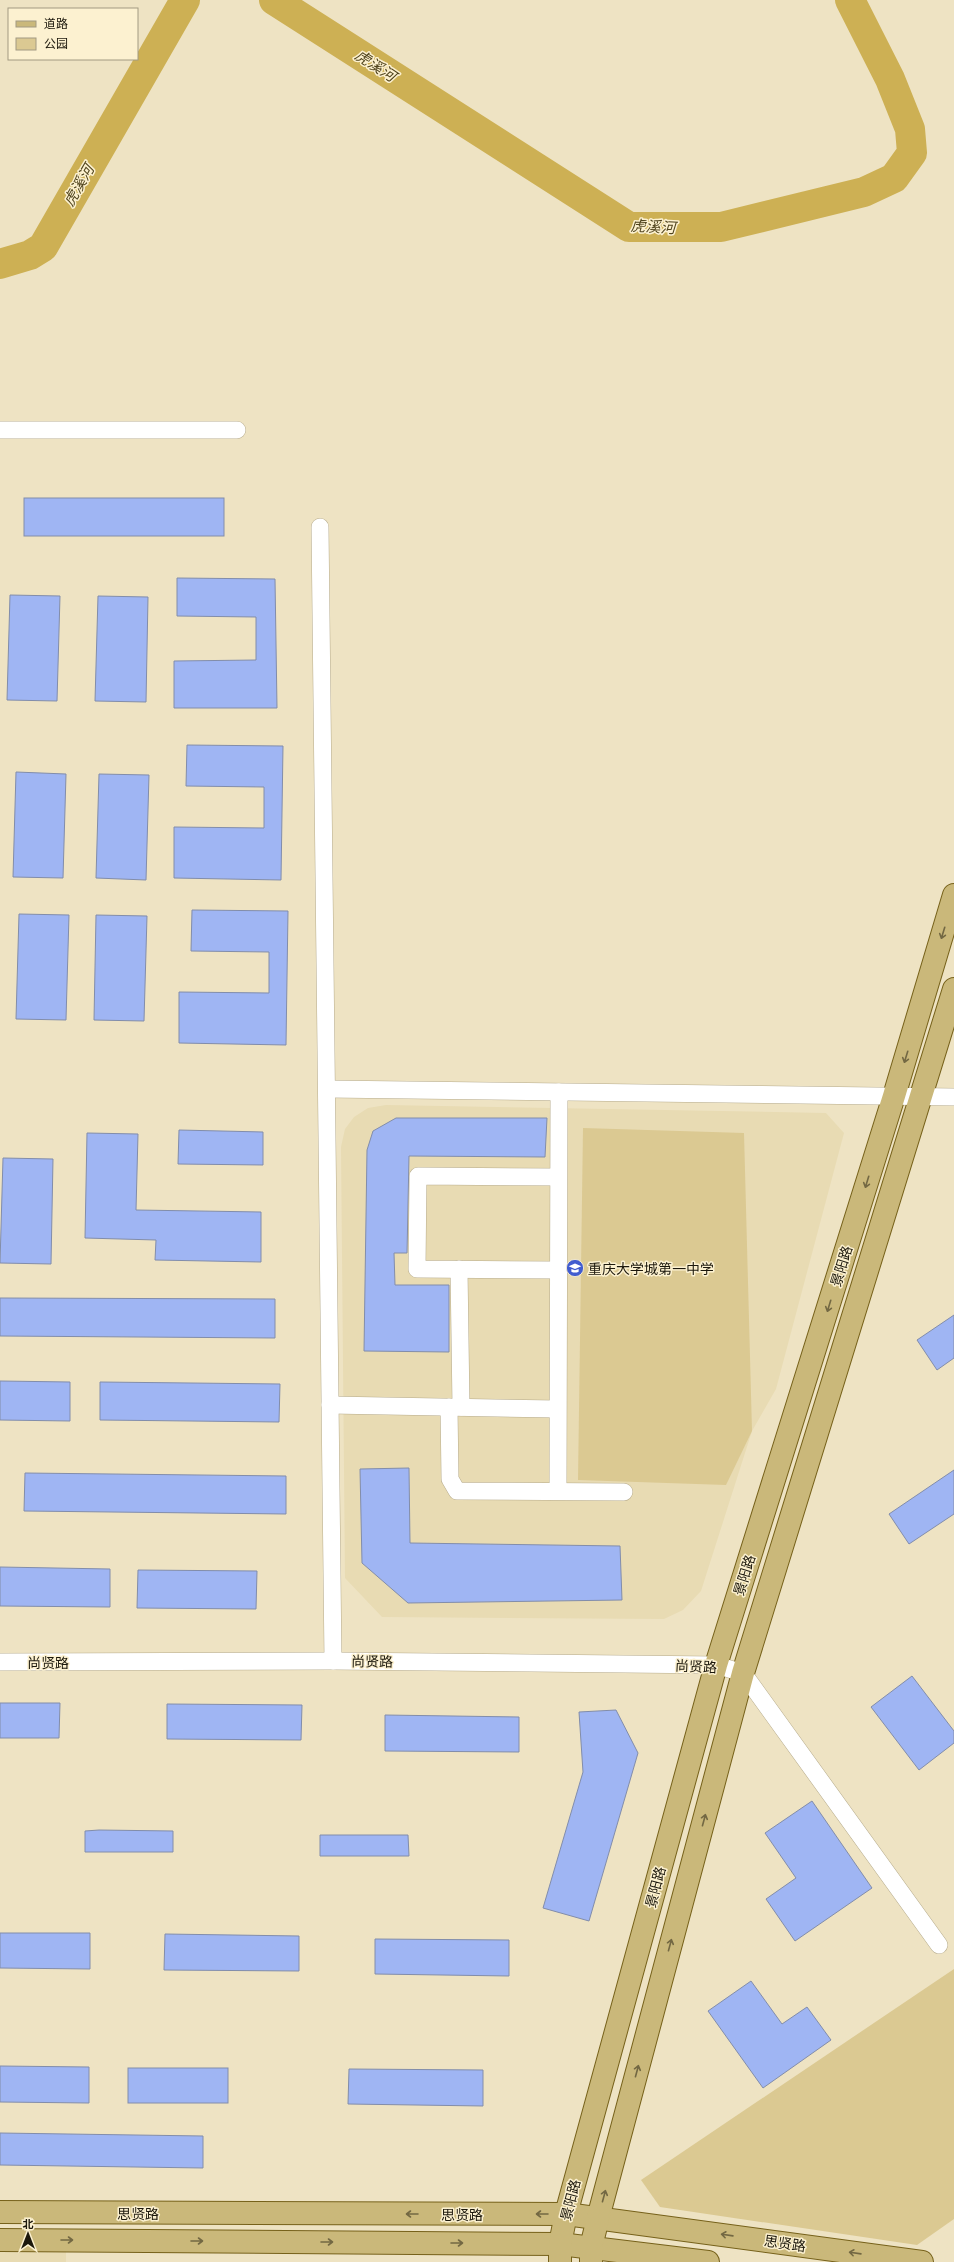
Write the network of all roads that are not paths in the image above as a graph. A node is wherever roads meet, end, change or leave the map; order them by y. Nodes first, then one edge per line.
1 (0, 430) edge
2 (237, 430) dead end
3 (320, 527) dead end
4 (954, 896) edge
5 (954, 989) edge
6 (326, 1089) junction
7 (559, 1092) junction
8 (894, 1096) junction
9 (922, 1097) junction
10 (954, 1097) edge
11 (558, 1177) junction
12 (459, 1269) junction
13 (557, 1270) junction
14 (330, 1405) junction
15 (455, 1407) junction
16 (557, 1409) junction
17 (558, 1491) junction
18 (624, 1492) dead end
19 (333, 1661) junction
20 (0, 1662) edge
21 (716, 1665) junction
22 (743, 1673) junction
23 (939, 1945) dead end
24 (0, 2212) edge
25 (566, 2214) junction
26 (598, 2218) junction
27 (0, 2240) edge
28 (560, 2253) edge
29 (591, 2254) edge
30 (708, 2262) edge
31 (922, 2262) edge

1 - 2 street
3 - 6 street
4 -> 8 main road, 景阳路
5 - 9 main road, 景阳路
6 - 7 street
6 - 14 street
7 - 8 street
7 - 11 street
8 - 9 street
8 -> 21 main road, 景阳路
9 - 10 street
9 - 22 main road, 景阳路
11 - 12 street
11 - 13 street
12 - 13 street
12 - 15 street
13 - 16 street
14 - 15 street
14 - 19 street
15 - 16 street
15 - 17 street
16 - 17 street
17 - 18 street
19 - 20 street, 尚贤路
19 - 21 street, 尚贤路
21 - 22 street, 尚贤路
21 - 25 main road, 景阳路
22 - 23 street
26 -> 22 main road, 景阳路
25 -> 24 main road, 思贤路
25 - 26 main road, 思贤路
25 - 28 main road, 景阳路
26 - 29 main road, 景阳路
31 -> 26 main road, 思贤路
27 -> 28 main road, 思贤路
28 - 29 main road, 思贤路
29 - 30 main road, 思贤路

